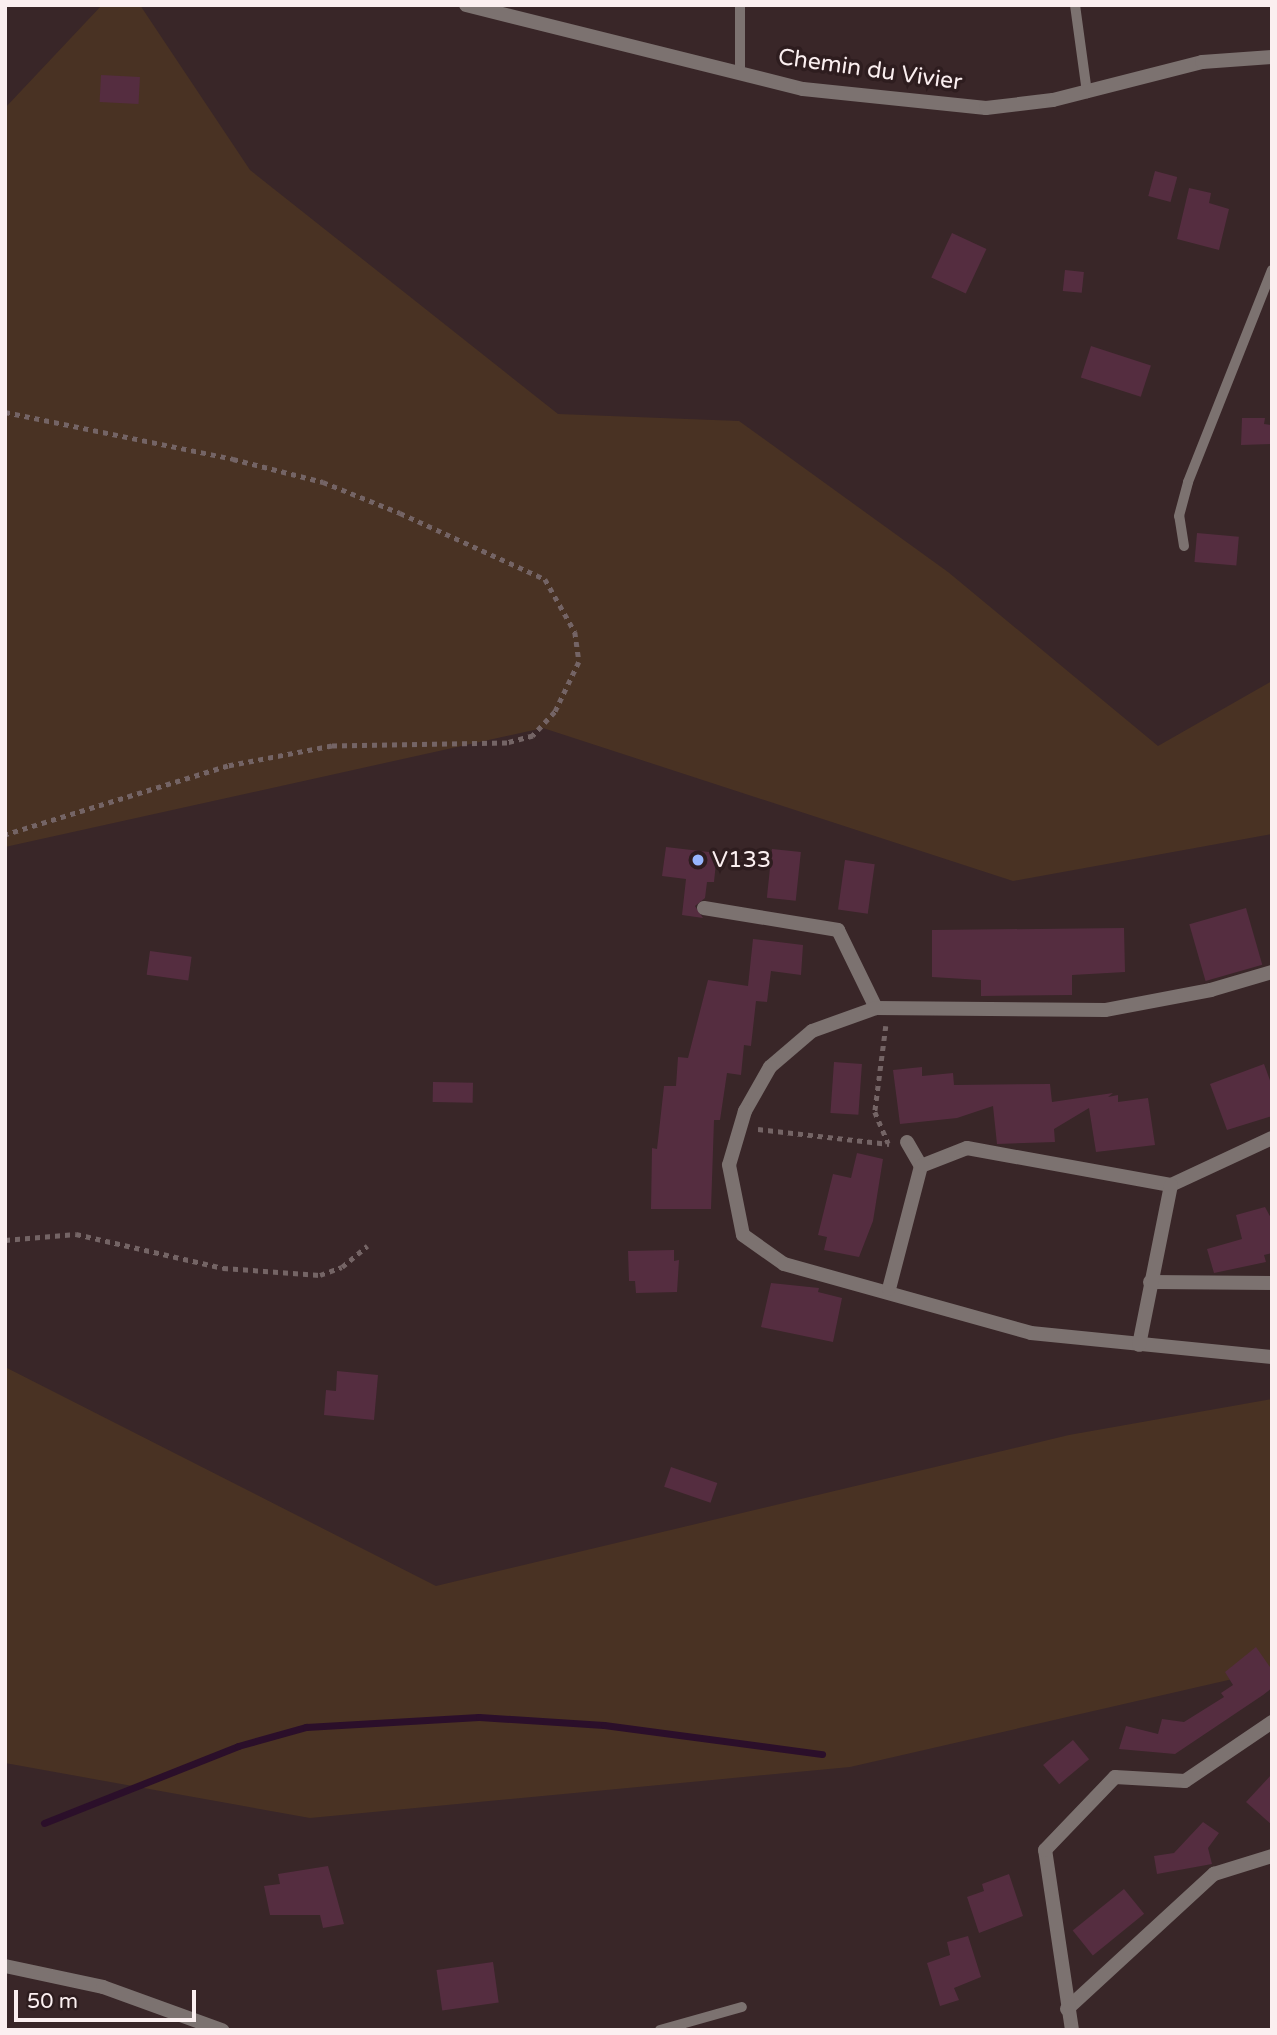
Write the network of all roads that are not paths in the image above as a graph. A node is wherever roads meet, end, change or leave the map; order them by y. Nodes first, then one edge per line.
1 (466, 5) edge
2 (740, 5) edge
3 (1075, 5) edge
4 (1272, 57) edge
5 (740, 73) junction
6 (1087, 93) junction
7 (1272, 270) edge
8 (1184, 546) dead end
9 (704, 908) dead end
10 (1272, 972) edge
11 (876, 1008) junction
12 (1272, 1139) edge
13 (909, 1146) road end
14 (921, 1166) junction
15 (1171, 1185) junction
16 (1150, 1282) junction
17 (1272, 1283) edge
18 (889, 1289) junction
19 (1139, 1345) junction
20 (1272, 1357) edge
21 (1272, 1723) edge
22 (1272, 1856) edge
23 (5, 1966) edge
24 (742, 2007) dead end
25 (1067, 2009) junction
26 (222, 2030) edge
27 (660, 2030) edge
28 (1072, 2030) edge

1 - 5 street, Chemin du Vivier
2 - 5 lane
3 - 6 lane
4 - 6 street, Chemin du Vivier
5 - 6 street, Chemin du Vivier
7 - 8 lane
9 - 11 street
10 - 11 street
11 - 18 street
12 - 15 street
13 - 14 street
14 - 15 street
14 - 18 street
15 - 16 street
16 - 17 street
16 - 19 street
18 - 19 street
19 - 20 street
21 - 25 street
22 - 25 street
23 - 26 street
24 - 27 lane
25 - 28 street

